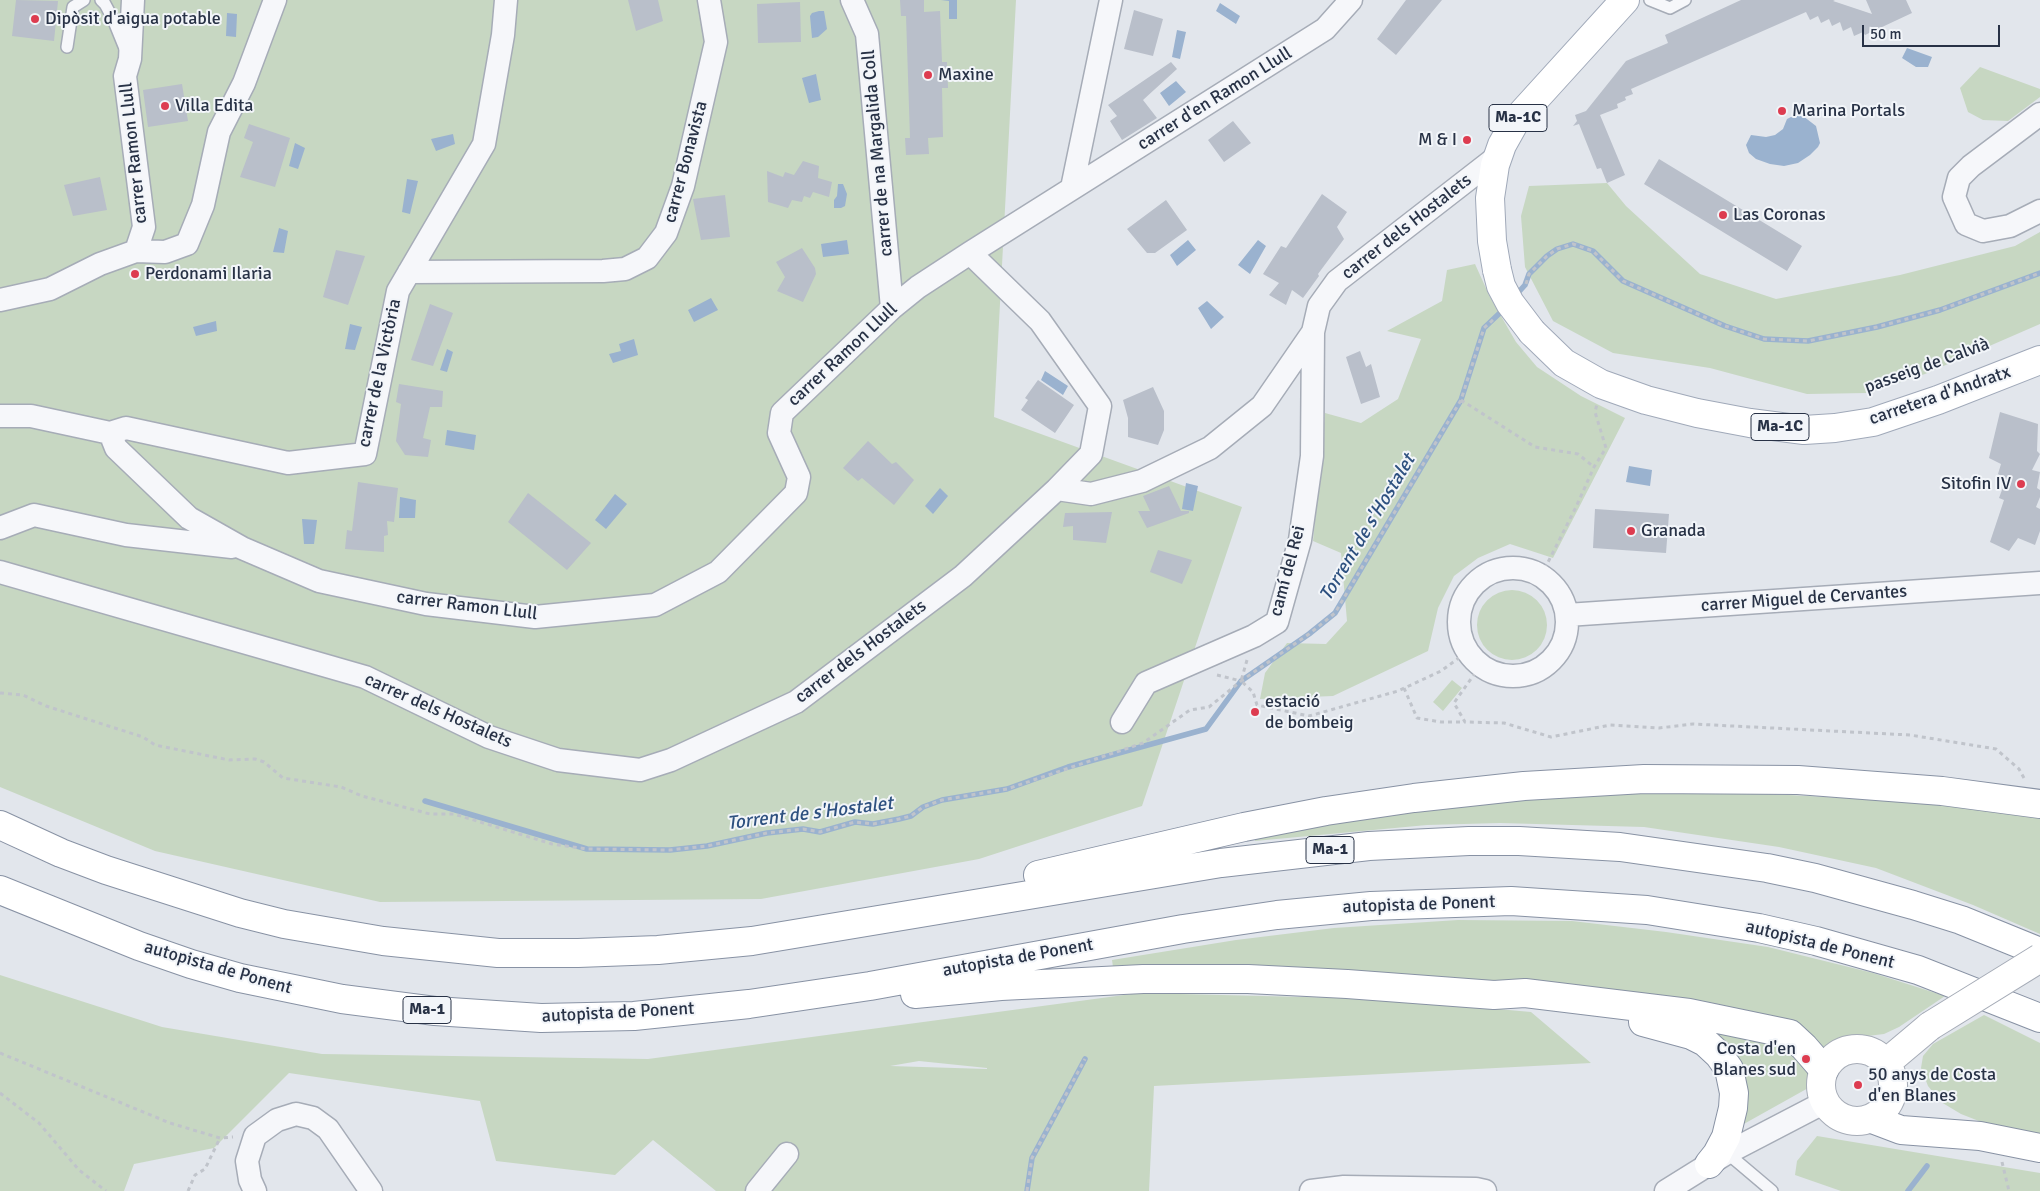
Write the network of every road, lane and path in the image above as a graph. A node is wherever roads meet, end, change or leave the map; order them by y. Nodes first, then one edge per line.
1 (84, 0) edge
2 (101, 0) edge
3 (133, 0) edge
4 (275, 0) edge
5 (506, 0) edge
6 (709, 0) edge
7 (852, 0) edge
8 (1111, 0) edge
9 (1351, 0) edge
10 (1625, 0) edge
11 (1650, 0) edge
12 (1685, 0) edge
13 (67, 47) dead end
14 (130, 59) junction
15 (2040, 114) edge
16 (1498, 156) junction
17 (1072, 188) junction
18 (2040, 211) edge
19 (136, 251) junction
20 (970, 253) junction
21 (409, 272) junction
22 (2040, 273) edge
23 (1525, 285) dead end
24 (0, 300) edge
25 (892, 308) junction
26 (1501, 312) dead end
27 (1313, 332) junction
28 (2040, 360) edge
29 (1601, 384) junction
30 (1461, 400) junction
31 (0, 416) edge
32 (110, 433) junction
33 (1594, 467) junction
34 (1057, 489) junction
35 (0, 528) edge
36 (242, 548) junction
37 (0, 572) edge
38 (1541, 576) junction
39 (2040, 583) edge
40 (1567, 615) junction
41 (1254, 636) junction
42 (1474, 659) junction
43 (1184, 666) junction
44 (1241, 681) junction
45 (1404, 688) junction
46 (0, 693) edge
47 (1122, 722) dead end
48 (1465, 722) junction
49 (2038, 803) edge
50 (0, 825) edge
51 (0, 890) edge
52 (612, 952) junction
53 (2040, 952) edge
54 (2040, 958) edge
55 (870, 986) junction
56 (1494, 995) junction
57 (2040, 1018) edge
58 (0, 1053) edge
59 (1085, 1059) dead end
60 (1886, 1063) junction
61 (1824, 1070) junction
62 (0, 1093) edge
63 (1825, 1102) junction
64 (1872, 1119) junction
65 (255, 1136) junction
66 (220, 1138) junction
67 (2040, 1148) edge
68 (787, 1154) dead end
69 (1718, 1158) junction
70 (106, 1191) edge
71 (188, 1191) edge
72 (255, 1191) edge
73 (371, 1191) edge
74 (756, 1191) edge
75 (1026, 1191) edge
76 (1311, 1191) edge
77 (1485, 1191) edge
78 (1666, 1191) edge
79 (1772, 1191) edge

1 - 13 lane
2 - 14 lane
3 - 14 street, carrer Ramon Llull
4 - 19 street
5 - 21 street, carrer de la Victòria
6 - 21 street, carrer Bonavista
7 - 25 street, carrer de na Margalida Coll
8 - 17 street
9 - 17 street, carrer d'en Ramon Llull
10 - 16 main road, carretera d'Andratx / Ma-1C
11 - 12 lane
14 - 19 street, carrer Ramon Llull
15 - 18 street
16 - 27 street, carrer dels Hostalets
16 - 29 main road, carretera d'Andratx / Ma-1C, bridge
17 - 20 street, carrer Ramon Llull
19 - 24 street
20 - 25 street, carrer Ramon Llull
20 - 34 street
21 - 32 street, carrer de la Victòria
22 - 23 path
25 - 36 street, carrer Ramon Llull
26 - 30 path
27 - 34 street, carrer dels Hostalets
27 - 41 street, camí del Rei
28 - 29 main road, carretera d'Andratx / Ma-1C
29 - 33 path
30 - 33 path
30 - 44 path
31 - 32 street
32 - 36 street, carrer Ramon Llull
33 - 38 path
34 - 37 street, carrer dels Hostalets
35 - 36 street
38 - 40 street
38 - 42 street
39 - 40 street, carrer Miguel de Cervantes
40 - 42 street
41 - 43 street, camí del Rei
41 - 44 path
42 - 45 path
42 - 48 path
43 - 44 path
43 - 47 street, camí del Rei
44 - 45 path
44 - 46 path
45 - 48 path
48 - 49 path
49 - 52 main road
50 - 52 main road, Ma-1
51 - 55 main road, autopista de Ponent / Ma-1
52 - 53 main road, Ma-1
54 - 60 main road, bridge
55 - 56 main road
55 - 57 main road, autopista de Ponent / Ma-1
56 - 61 main road
56 - 69 main road
58 - 66 path
59 - 75 path
60 - 61 main road
60 - 64 main road
61 - 63 main road
62 - 70 path
63 - 64 main road
63 - 69 street
64 - 67 main road
65 - 66 path
65 - 72 street
65 - 73 street
66 - 71 path
68 - 74 street
69 - 78 street
69 - 79 lane
76 - 77 street

